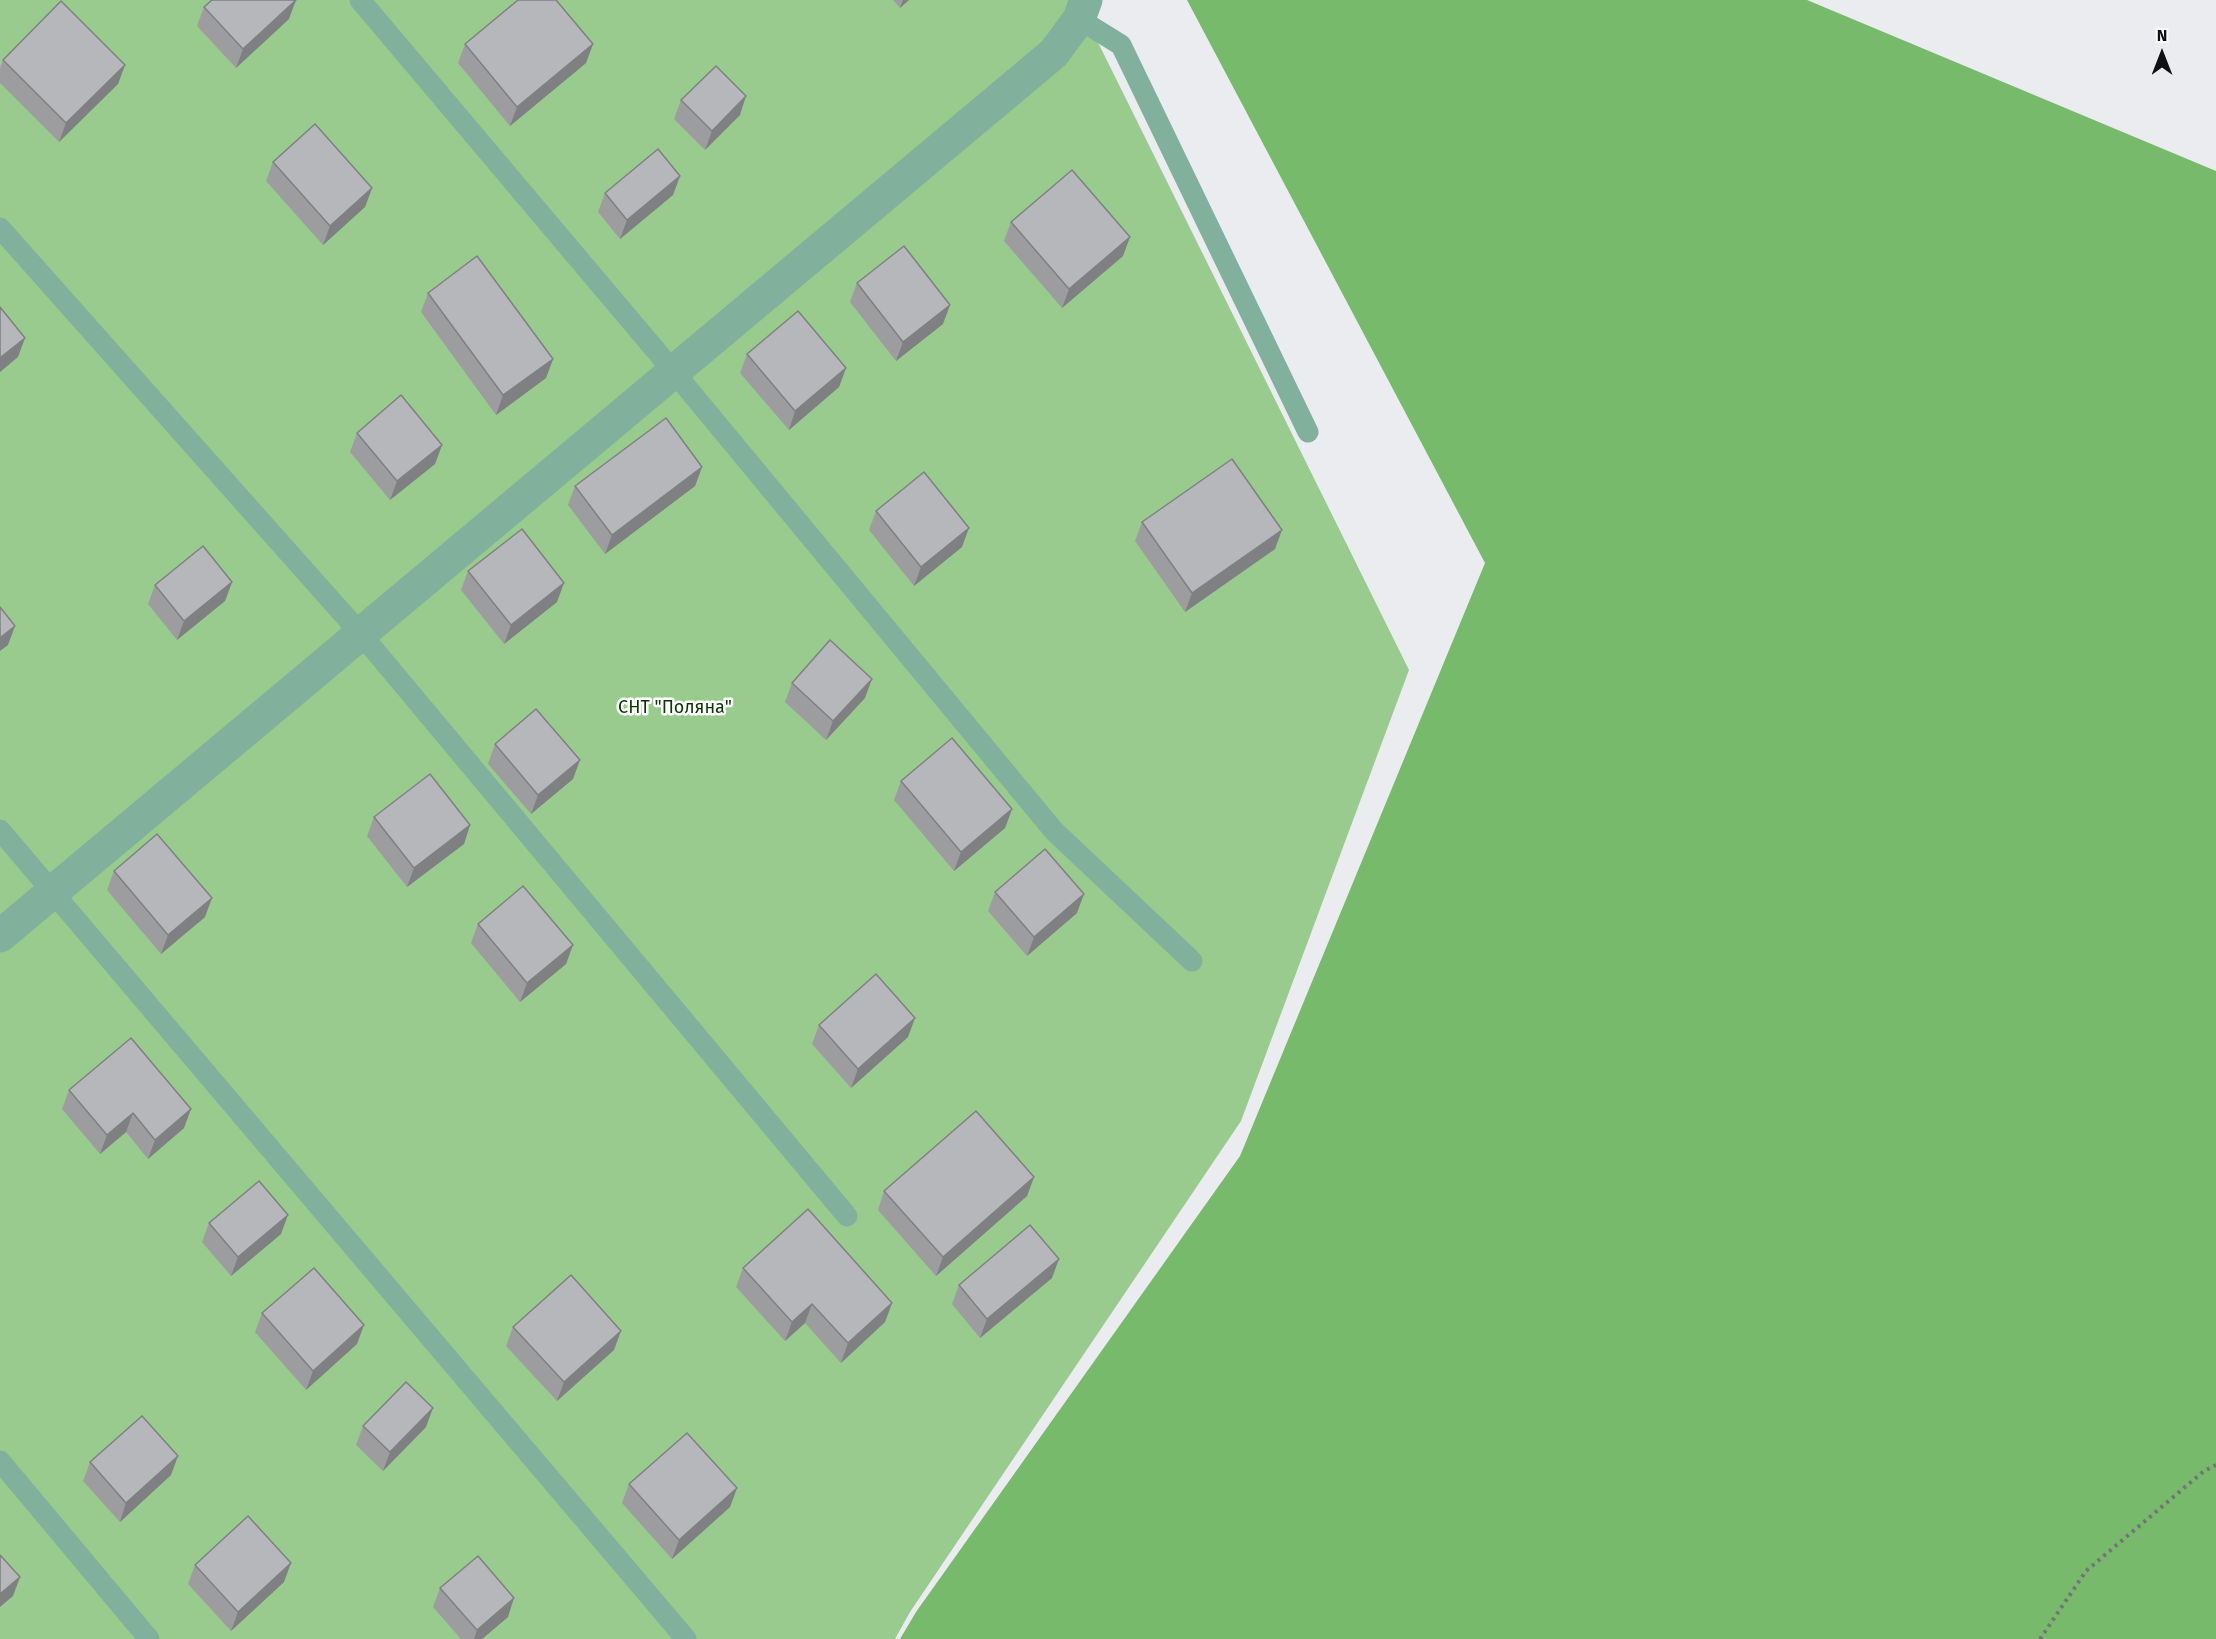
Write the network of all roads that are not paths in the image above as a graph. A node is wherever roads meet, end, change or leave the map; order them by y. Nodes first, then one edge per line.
1 (360, 0) edge
2 (1082, 10) edge
3 (0, 228) edge
4 (674, 372) junction
5 (1308, 432) dead end
6 (361, 634) junction
7 (0, 830) edge
8 (54, 891) junction
9 (0, 936) edge
10 (1192, 961) dead end
11 (847, 1216) dead end
12 (0, 1461) edge
13 (149, 1639) edge
14 (686, 1639) edge

1 - 4 lane
2 - 4 street
2 - 5 lane
3 - 6 lane
4 - 6 street
4 - 10 lane
6 - 8 street
6 - 11 lane
7 - 8 lane
8 - 9 street
8 - 14 lane
12 - 13 lane

